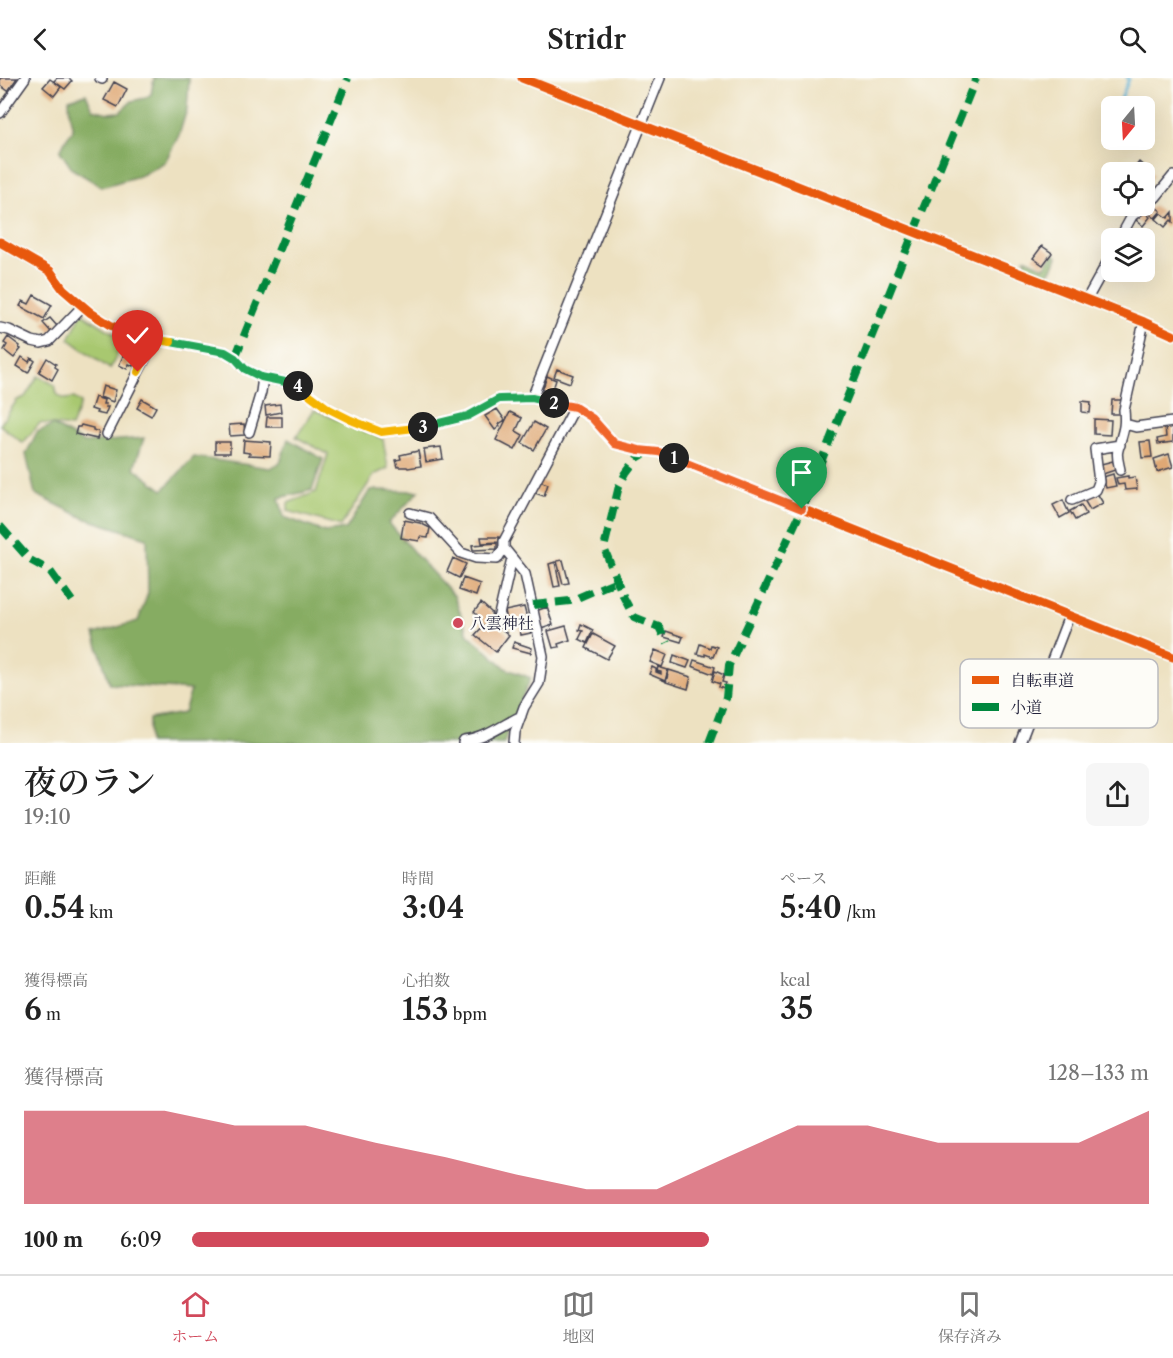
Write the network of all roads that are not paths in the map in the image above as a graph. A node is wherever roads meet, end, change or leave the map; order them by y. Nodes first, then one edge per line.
1 (25, 78) edge
2 (522, 78) edge
3 (660, 78) edge
4 (0, 113) edge
5 (641, 126) junction
6 (1173, 176) edge
7 (1125, 228) edge
8 (0, 242) edge
9 (1101, 274) edge
10 (1087, 299) junction
11 (83, 306) junction
12 (1144, 322) junction
13 (0, 328) edge
14 (1173, 335) edge
15 (151, 339) junction
16 (263, 377) junction
17 (532, 398) junction
18 (575, 407) junction
19 (1173, 422) edge
20 (263, 424) dead end
21 (1125, 424) junction
22 (107, 434) dead end
23 (1120, 445) junction
24 (1120, 470) dead end
25 (1072, 500) dead end
26 (410, 513) dead end
27 (504, 548) junction
28 (512, 558) junction
29 (1069, 616) junction
30 (498, 619) dead end
31 (1173, 657) edge
32 (1052, 659) edge
33 (521, 716) junction
34 (1026, 728) edge
35 (463, 743) edge
36 (514, 743) edge
37 (1020, 743) edge

1 - 4 street
2 - 5 street
3 - 5 street
5 - 10 street
5 - 17 street
6 - 7 street
8 - 11 street
9 - 10 street
10 - 12 street
11 - 13 street
11 - 15 street
12 - 14 street
12 - 21 street
15 - 16 street
15 - 22 street
16 - 17 street
16 - 20 street
17 - 18 street
18 - 27 street
18 - 29 street
19 - 21 street
21 - 23 street
23 - 24 street
23 - 25 street
26 - 27 street
27 - 28 street
28 - 30 street
28 - 33 street
29 - 31 street
29 - 32 street
33 - 35 street
33 - 36 street
34 - 37 street

